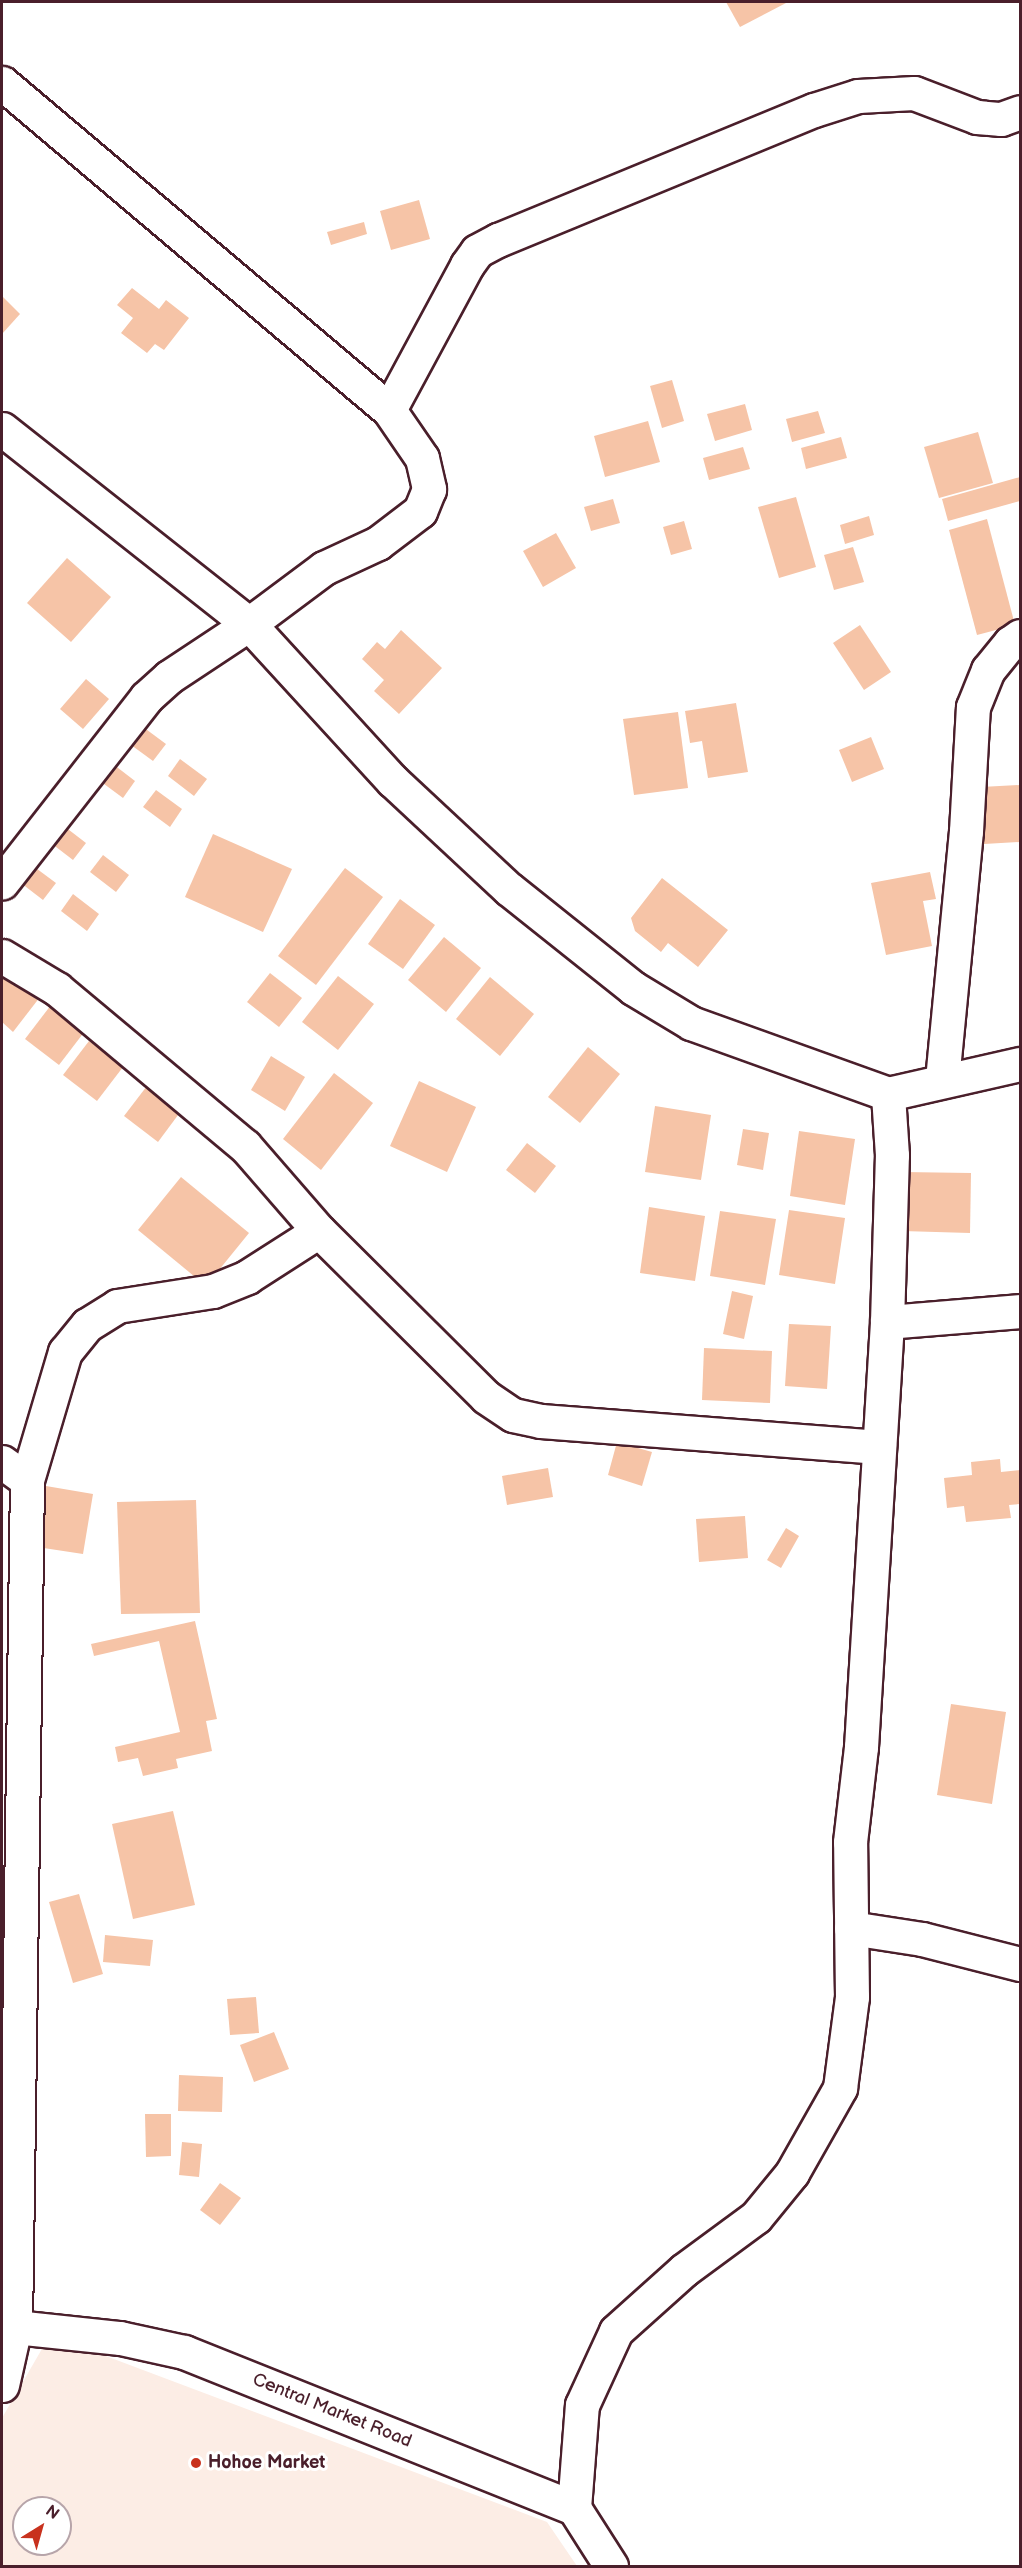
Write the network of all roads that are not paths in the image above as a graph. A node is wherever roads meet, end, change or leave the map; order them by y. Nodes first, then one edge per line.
1 (2, 83) edge
2 (1020, 112) edge
3 (389, 410) junction
4 (2, 429) edge
5 (249, 624) junction
6 (1020, 636) edge
7 (2, 882) edge
8 (2, 956) edge
9 (1020, 1064) edge
10 (942, 1080) junction
11 (888, 1094) junction
12 (319, 1231) junction
13 (1020, 1311) edge
14 (887, 1322) junction
15 (879, 1447) junction
16 (14, 1471) edge
17 (852, 1928) junction
18 (1020, 1964) edge
19 (15, 2327) junction
20 (2, 2385) edge
21 (574, 2508) junction
22 (611, 2566) edge

1 - 3 street
2 - 3 street
3 - 5 street
4 - 5 street
5 - 7 street
5 - 11 street
6 - 10 street
8 - 12 street
9 - 10 street
10 - 11 street
11 - 14 street
12 - 15 street
12 - 16 street
13 - 14 street
14 - 15 street
15 - 17 street
16 - 19 street
17 - 18 street
17 - 21 street
19 - 20 street
19 - 21 street, Central Market Road
21 - 22 street

